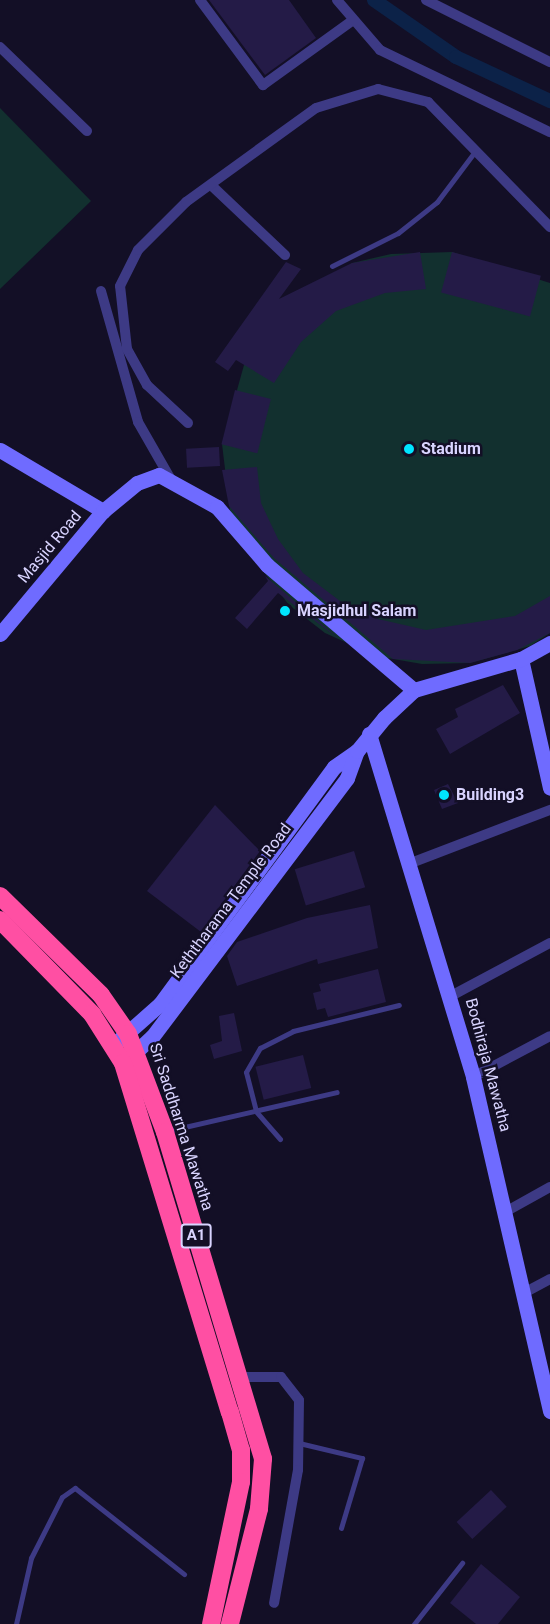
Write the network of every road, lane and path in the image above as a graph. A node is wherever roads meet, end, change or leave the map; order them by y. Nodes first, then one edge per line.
1 (200, 0) edge
2 (337, 0) edge
3 (426, 0) edge
4 (352, 20) junction
5 (0, 47) edge
6 (550, 62) edge
7 (87, 131) dead end
8 (550, 132) edge
9 (477, 149) junction
10 (211, 184) junction
11 (550, 227) edge
12 (285, 255) dead end
13 (332, 266) dead end
14 (101, 291) dead end
15 (188, 423) dead end
16 (0, 450) edge
17 (173, 483) junction
18 (103, 511) junction
19 (0, 634) edge
20 (550, 643) edge
21 (521, 659) junction
22 (414, 690) junction
23 (369, 734) junction
24 (550, 788) edge
25 (550, 810) edge
26 (411, 863) junction
27 (0, 896) edge
28 (0, 920) edge
29 (219, 936) junction
30 (550, 943) edge
31 (451, 996) junction
32 (399, 1005) dead end
33 (128, 1034) junction
34 (550, 1036) edge
35 (113, 1044) junction
36 (130, 1058) junction
37 (473, 1077) junction
38 (337, 1092) dead end
39 (256, 1111) junction
40 (165, 1132) junction
41 (280, 1139) dead end
42 (550, 1187) edge
43 (507, 1211) junction
44 (550, 1279) edge
45 (522, 1294) junction
46 (241, 1377) junction
47 (550, 1408) edge
48 (298, 1443) junction
49 (341, 1528) dead end
50 (462, 1563) dead end
51 (184, 1574) dead end
52 (274, 1604) dead end
53 (16, 1624) edge
54 (211, 1624) edge
55 (230, 1624) edge
56 (414, 1624) edge

1 - 4 street
2 - 4 street
3 - 6 street
4 - 8 street
5 - 7 street
9 - 10 street
9 - 11 street
9 - 13 lane
10 - 12 street
10 - 15 street
14 - 17 street
16 - 18 street
17 - 18 street, Masjid Road
17 - 22 street
18 - 19 street, Masjid Road
20 - 21 street, Keththarama Temple Road
21 - 22 street, Keththarama Temple Road
21 - 24 street
22 - 23 street, Keththarama Temple Road
23 - 26 street, Bodhiraja Mawatha
23 - 29 street, Keththarama Temple Road
25 - 26 street
26 - 31 street, Bodhiraja Mawatha
27 - 33 highway, Sri Saddharma Mawatha / A1
28 - 35 highway, Sri Saddharma Mawatha / A1
29 - 33 street, Keththarama Temple Road
29 - 36 street, Keththarama Temple Road
30 - 31 street
31 - 37 street, Bodhiraja Mawatha
32 - 39 lane
33 - 35 street, Keththarama Temple Road
33 - 36 highway, Sri Saddharma Mawatha / A1
34 - 37 street
35 - 36 highway, Sri Saddharma Mawatha / A1
36 - 40 highway, Sri Saddharma Mawatha / A1
36 - 54 highway, Sri Saddharma Mawatha / A1
37 - 43 street, Bodhiraja Mawatha
38 - 39 lane
39 - 40 lane
39 - 41 lane
40 - 46 highway, Sri Saddharma Mawatha / A1
42 - 43 street
43 - 45 street, Bodhiraja Mawatha
44 - 45 street
45 - 47 street, Bodhiraja Mawatha
46 - 48 street
46 - 55 highway, Sri Saddharma Mawatha / A1
48 - 49 lane
48 - 52 street
50 - 56 lane
51 - 53 lane

